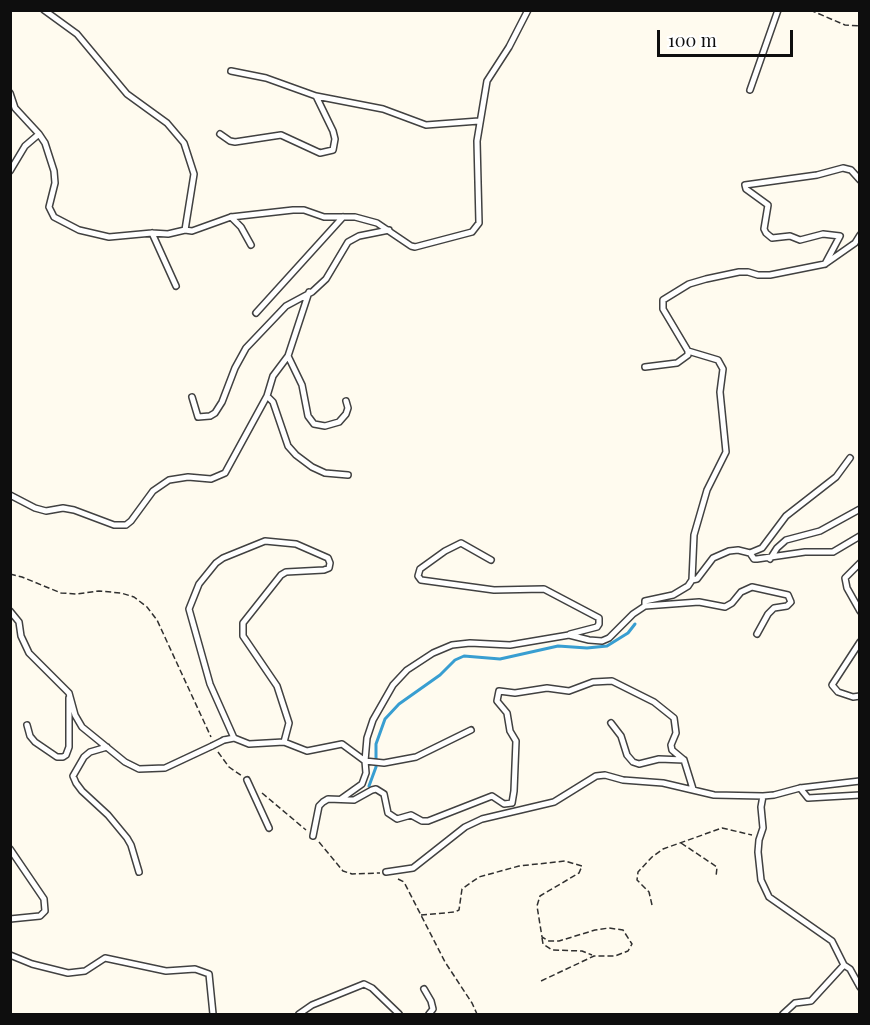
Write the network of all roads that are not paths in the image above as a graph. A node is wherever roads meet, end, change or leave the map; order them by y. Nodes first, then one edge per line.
1 (44, 10) edge
2 (528, 10) edge
3 (778, 10) edge
4 (231, 71) dead end
5 (750, 90) dead end
6 (10, 93) edge
7 (316, 96) junction
8 (479, 121) junction
9 (220, 134) dead end
10 (39, 135) junction
11 (10, 171) edge
12 (860, 180) edge
13 (231, 217) junction
14 (343, 217) junction
15 (184, 230) junction
16 (389, 230) junction
17 (153, 233) junction
18 (860, 235) edge
19 (251, 245) dead end
20 (825, 264) junction
21 (176, 286) dead end
22 (309, 292) junction
23 (256, 313) dead end
24 (688, 351) junction
25 (288, 356) junction
26 (645, 367) dead end
27 (267, 396) junction
28 (192, 397) dead end
29 (346, 401) dead end
30 (850, 458) dead end
31 (348, 475) dead end
32 (10, 495) edge
33 (860, 509) edge
34 (860, 536) edge
35 (750, 553) junction
36 (770, 558) junction
37 (491, 560) dead end
38 (860, 563) edge
39 (692, 580) junction
40 (645, 606) junction
41 (10, 611) edge
42 (860, 611) edge
43 (757, 634) dead end
44 (569, 635) junction
45 (860, 642) edge
46 (69, 693) junction
47 (860, 696) edge
48 (611, 723) dead end
49 (27, 725) dead end
50 (471, 730) dead end
51 (234, 738) junction
52 (284, 742) junction
53 (107, 747) junction
54 (684, 760) junction
55 (368, 762) junction
56 (247, 780) road end
57 (860, 781) edge
58 (800, 788) junction
59 (693, 789) junction
60 (860, 795) edge
61 (762, 796) junction
62 (337, 800) junction
63 (269, 828) dead end
64 (313, 836) road end
65 (10, 849) edge
66 (139, 872) dead end
67 (386, 872) road end
68 (10, 919) edge
69 (10, 955) edge
70 (844, 965) junction
71 (860, 987) edge
72 (424, 989) dead end
73 (213, 1014) edge
74 (299, 1014) edge
75 (399, 1014) edge
76 (429, 1014) edge
77 (783, 1014) edge

1 - 15 lane
2 - 8 lane
3 - 5 lane
4 - 7 lane
6 - 10 lane
7 - 8 lane
7 - 9 lane
8 - 16 lane
10 - 11 lane
10 - 17 lane
12 - 20 lane
13 - 14 lane
13 - 15 lane
13 - 19 lane
14 - 16 lane
14 - 23 lane
15 - 17 lane
16 - 22 lane
17 - 21 lane
18 - 20 lane
20 - 24 lane
22 - 25 lane
22 - 28 lane
24 - 26 lane
24 - 39 lane
25 - 27 lane
25 - 29 lane
27 - 31 lane
27 - 32 lane
30 - 35 lane
33 - 36 lane
34 - 36 lane
35 - 36 lane
35 - 39 lane
37 - 44 lane
38 - 42 lane
39 - 40 lane
40 - 43 lane
40 - 44 lane
41 - 46 lane
44 - 55 lane
45 - 47 lane
46 - 49 lane
46 - 53 lane
48 - 54 lane
50 - 55 lane
51 - 52 lane
51 - 52 lane
51 - 53 lane, bridge
52 - 55 lane
53 - 66 lane
54 - 59 lane
54 - 62 lane
55 - 62 lane
56 - 63 lane
57 - 58 lane
58 - 60 lane
58 - 61 lane
59 - 61 lane
59 - 67 lane
61 - 70 lane
62 - 64 lane
65 - 68 lane
69 - 73 lane
70 - 71 lane
70 - 77 lane
72 - 76 lane
74 - 75 lane

